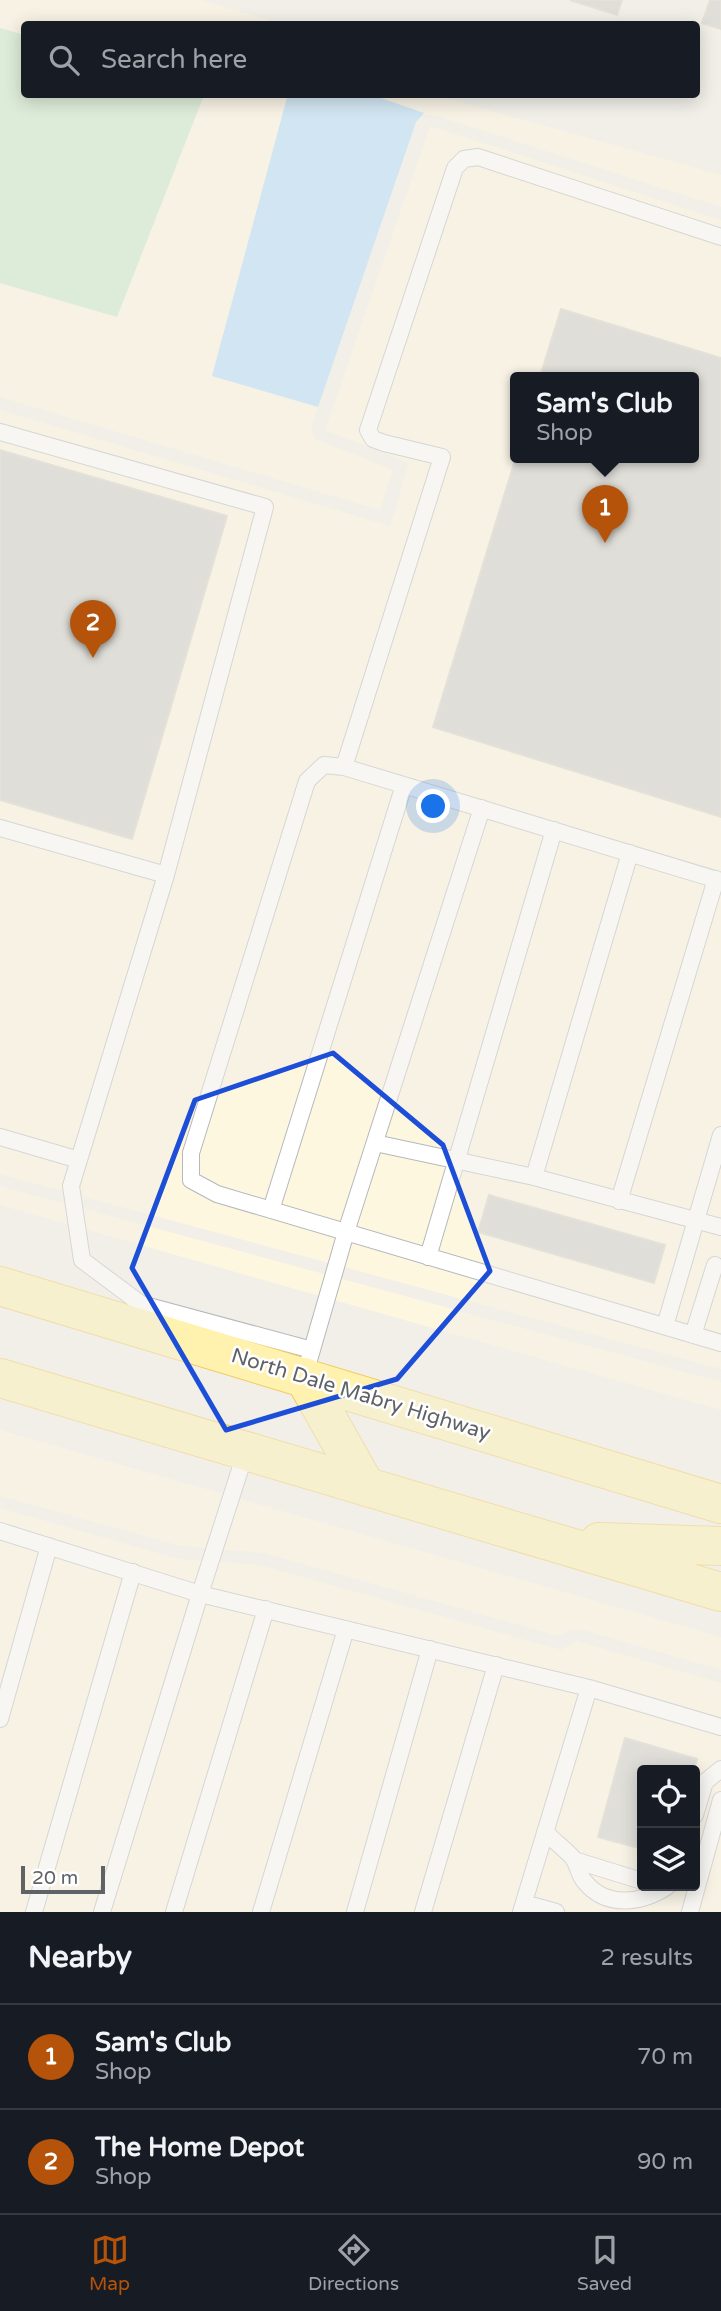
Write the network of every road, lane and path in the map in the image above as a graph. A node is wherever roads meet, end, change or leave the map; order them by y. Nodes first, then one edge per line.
1 (721, 237) edge
2 (0, 432) edge
3 (344, 767) junction
4 (404, 785) junction
5 (482, 808) junction
6 (0, 828) edge
7 (554, 830) junction
8 (630, 853) junction
9 (166, 875) junction
10 (718, 880) edge
11 (721, 1135) edge
12 (0, 1137) edge
13 (375, 1143) junction
14 (459, 1159) junction
15 (79, 1160) junction
16 (534, 1177) junction
17 (619, 1201) junction
18 (271, 1210) junction
19 (696, 1221) junction
20 (721, 1227) edge
21 (346, 1233) junction
22 (428, 1257) junction
23 (715, 1265) dead end
24 (0, 1286) edge
25 (665, 1326) junction
26 (693, 1335) junction
27 (721, 1343) edge
28 (308, 1363) junction
29 (0, 1378) edge
30 (246, 1451) junction
31 (366, 1487) junction
32 (721, 1504) edge
33 (0, 1531) edge
34 (548, 1541) junction
35 (49, 1546) junction
36 (721, 1546) edge
37 (132, 1572) junction
38 (721, 1592) edge
39 (200, 1594) junction
40 (266, 1609) junction
41 (346, 1629) junction
42 (430, 1649) junction
43 (496, 1665) junction
44 (589, 1688) junction
45 (0, 1719) edge
46 (721, 1727) edge
47 (721, 1769) edge
48 (700, 1798) edge
49 (721, 1800) edge
50 (545, 1832) junction
51 (574, 1860) junction
52 (637, 1879) edge
53 (660, 1891) edge
54 (522, 1907) edge
55 (34, 1912) edge
56 (102, 1912) edge
57 (174, 1912) edge
58 (261, 1912) edge
59 (355, 1912) edge
60 (423, 1912) edge
61 (556, 1912) edge
62 (690, 1912) edge

1 - 3 lane
2 - 9 lane
3 - 4 lane
3 - 18 lane
4 - 5 lane
4 - 18 lane
5 - 7 lane
5 - 13 lane
6 - 9 lane
7 - 8 lane
7 - 14 lane
8 - 10 lane
8 - 16 lane
9 - 15 lane
10 - 17 lane
11 - 19 lane
12 - 15 lane
13 - 14 lane
13 - 21 lane
14 - 16 lane
14 - 22 lane
15 - 28 lane
16 - 17 lane
17 - 19 lane
18 - 21 lane
19 - 20 lane
19 - 25 lane
21 - 22 lane
21 - 28 lane
22 - 25 lane
23 - 26 lane
24 - 28 main road, North Dale Mabry Highway
25 - 26 lane
26 - 27 lane
28 - 31 main road
28 - 32 main road, North Dale Mabry Highway
29 - 30 main road
30 - 31 main road
30 - 39 lane
31 - 34 main road
33 - 35 lane
34 - 36 main road
34 - 38 main road
35 - 37 lane
35 - 45 lane
37 - 39 lane
37 - 55 lane
39 - 40 lane
39 - 56 lane
40 - 41 lane
40 - 57 lane
41 - 42 lane
41 - 58 lane
42 - 43 lane
42 - 59 lane
43 - 44 lane
43 - 60 lane
44 - 46 lane
44 - 50 lane
47 - 48 lane
49 - 62 lane
50 - 51 lane
50 - 54 lane
51 - 52 lane
51 - 53 lane
54 - 61 lane

